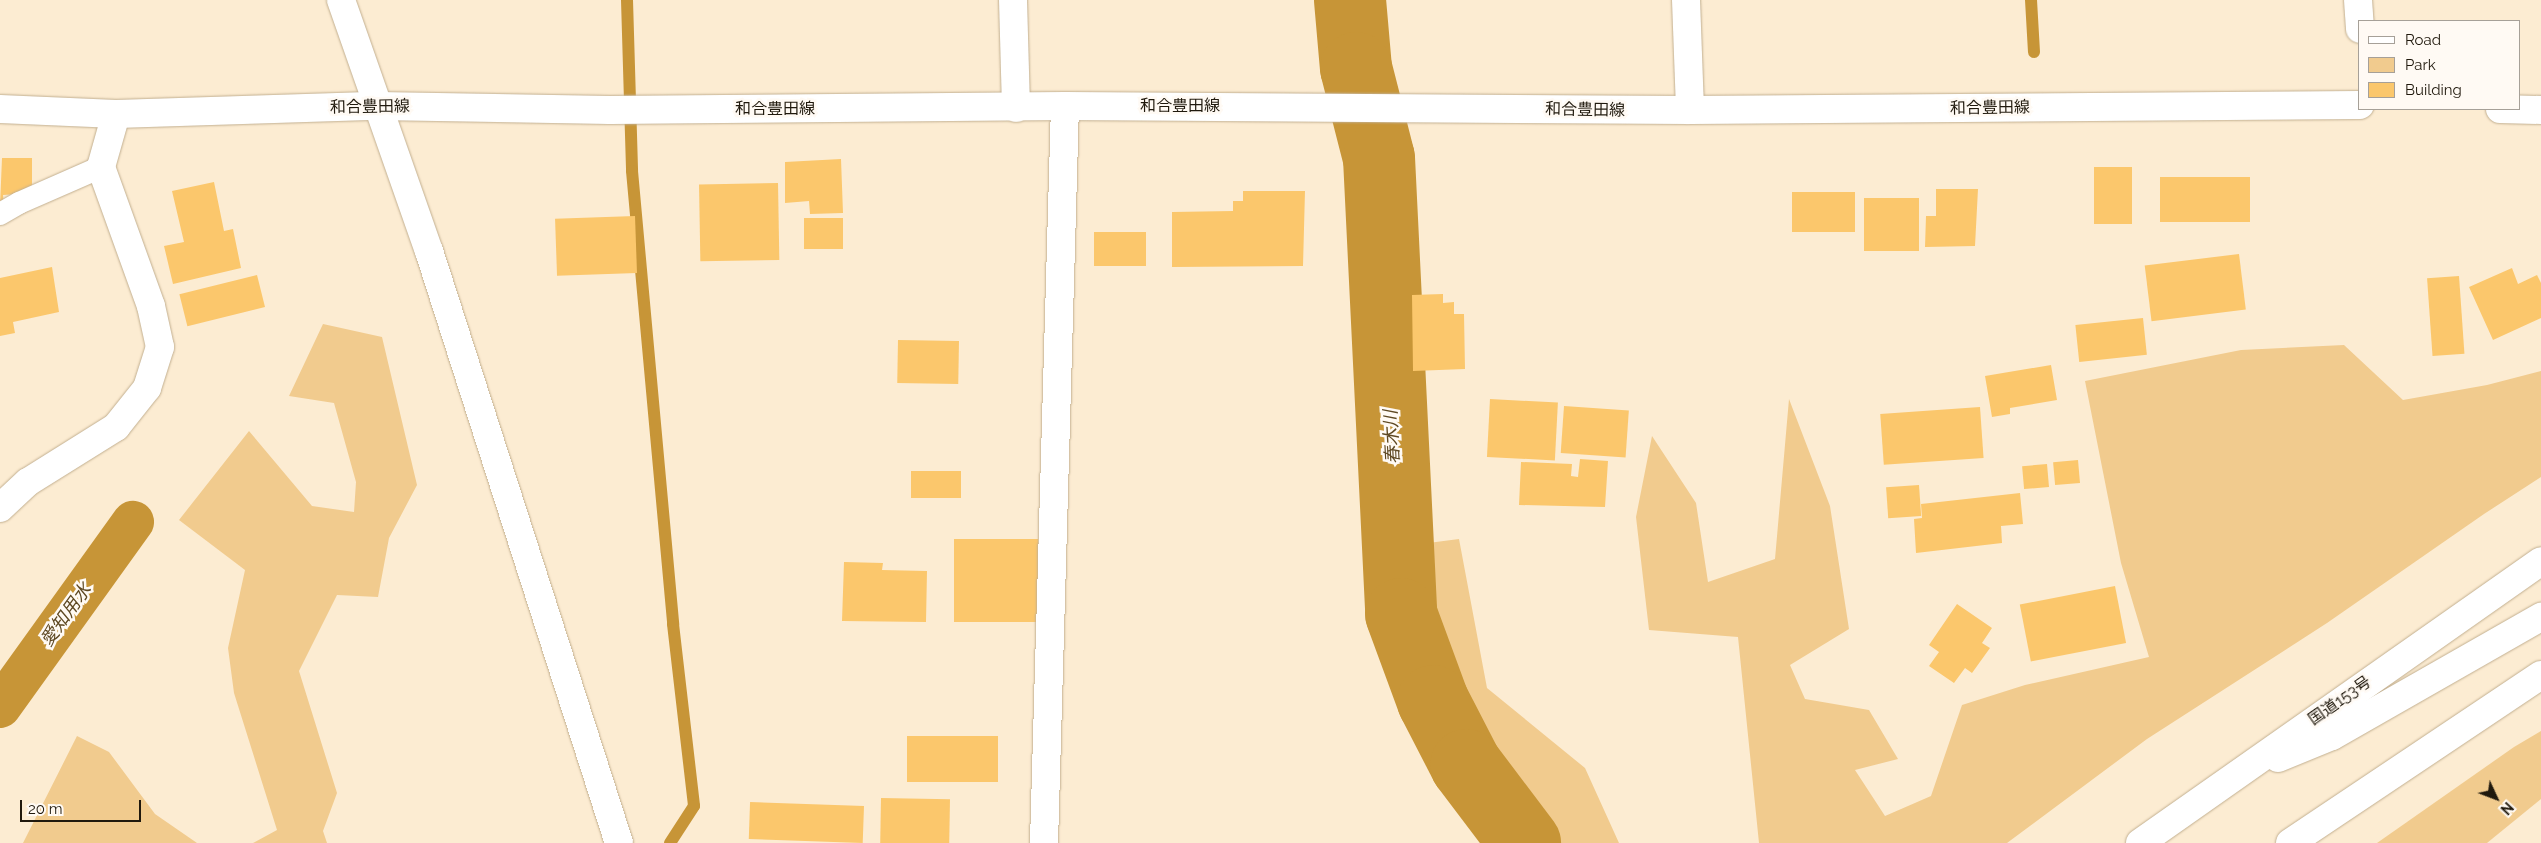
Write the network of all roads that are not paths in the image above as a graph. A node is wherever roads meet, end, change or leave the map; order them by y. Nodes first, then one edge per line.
1 (342, 0) edge
2 (1013, 0) edge
3 (1686, 0) edge
4 (2358, 0) edge
5 (2359, 20) edge
6 (2358, 105) edge
7 (377, 106) junction
8 (1065, 106) junction
9 (1016, 108) junction
10 (0, 109) edge
11 (1690, 110) junction
12 (2521, 110) edge
13 (2541, 110) edge
14 (116, 114) junction
15 (101, 167) junction
16 (0, 214) edge
17 (0, 508) edge
18 (2541, 561) edge
19 (2541, 617) edge
20 (2541, 675) edge
21 (2235, 776) junction
22 (619, 843) edge
23 (1044, 843) edge
24 (2140, 843) edge
25 (2290, 843) edge

1 - 7 main road
2 - 9 main road
3 - 11 main road
4 - 5 main road
6 - 11 main road, 和合豊田線
7 - 9 main road, 和合豊田線
7 - 14 main road, 和合豊田線
7 - 22 main road
8 - 9 main road, 和合豊田線
8 - 11 main road, 和合豊田線
8 - 23 main road
10 - 14 main road, 和合豊田線
12 - 13 main road
14 - 15 main road
15 - 16 lane
15 - 17 main road
18 - 21 main road, 国道153号
19 - 21 main road
20 - 25 main road
21 - 24 main road, 国道153号

